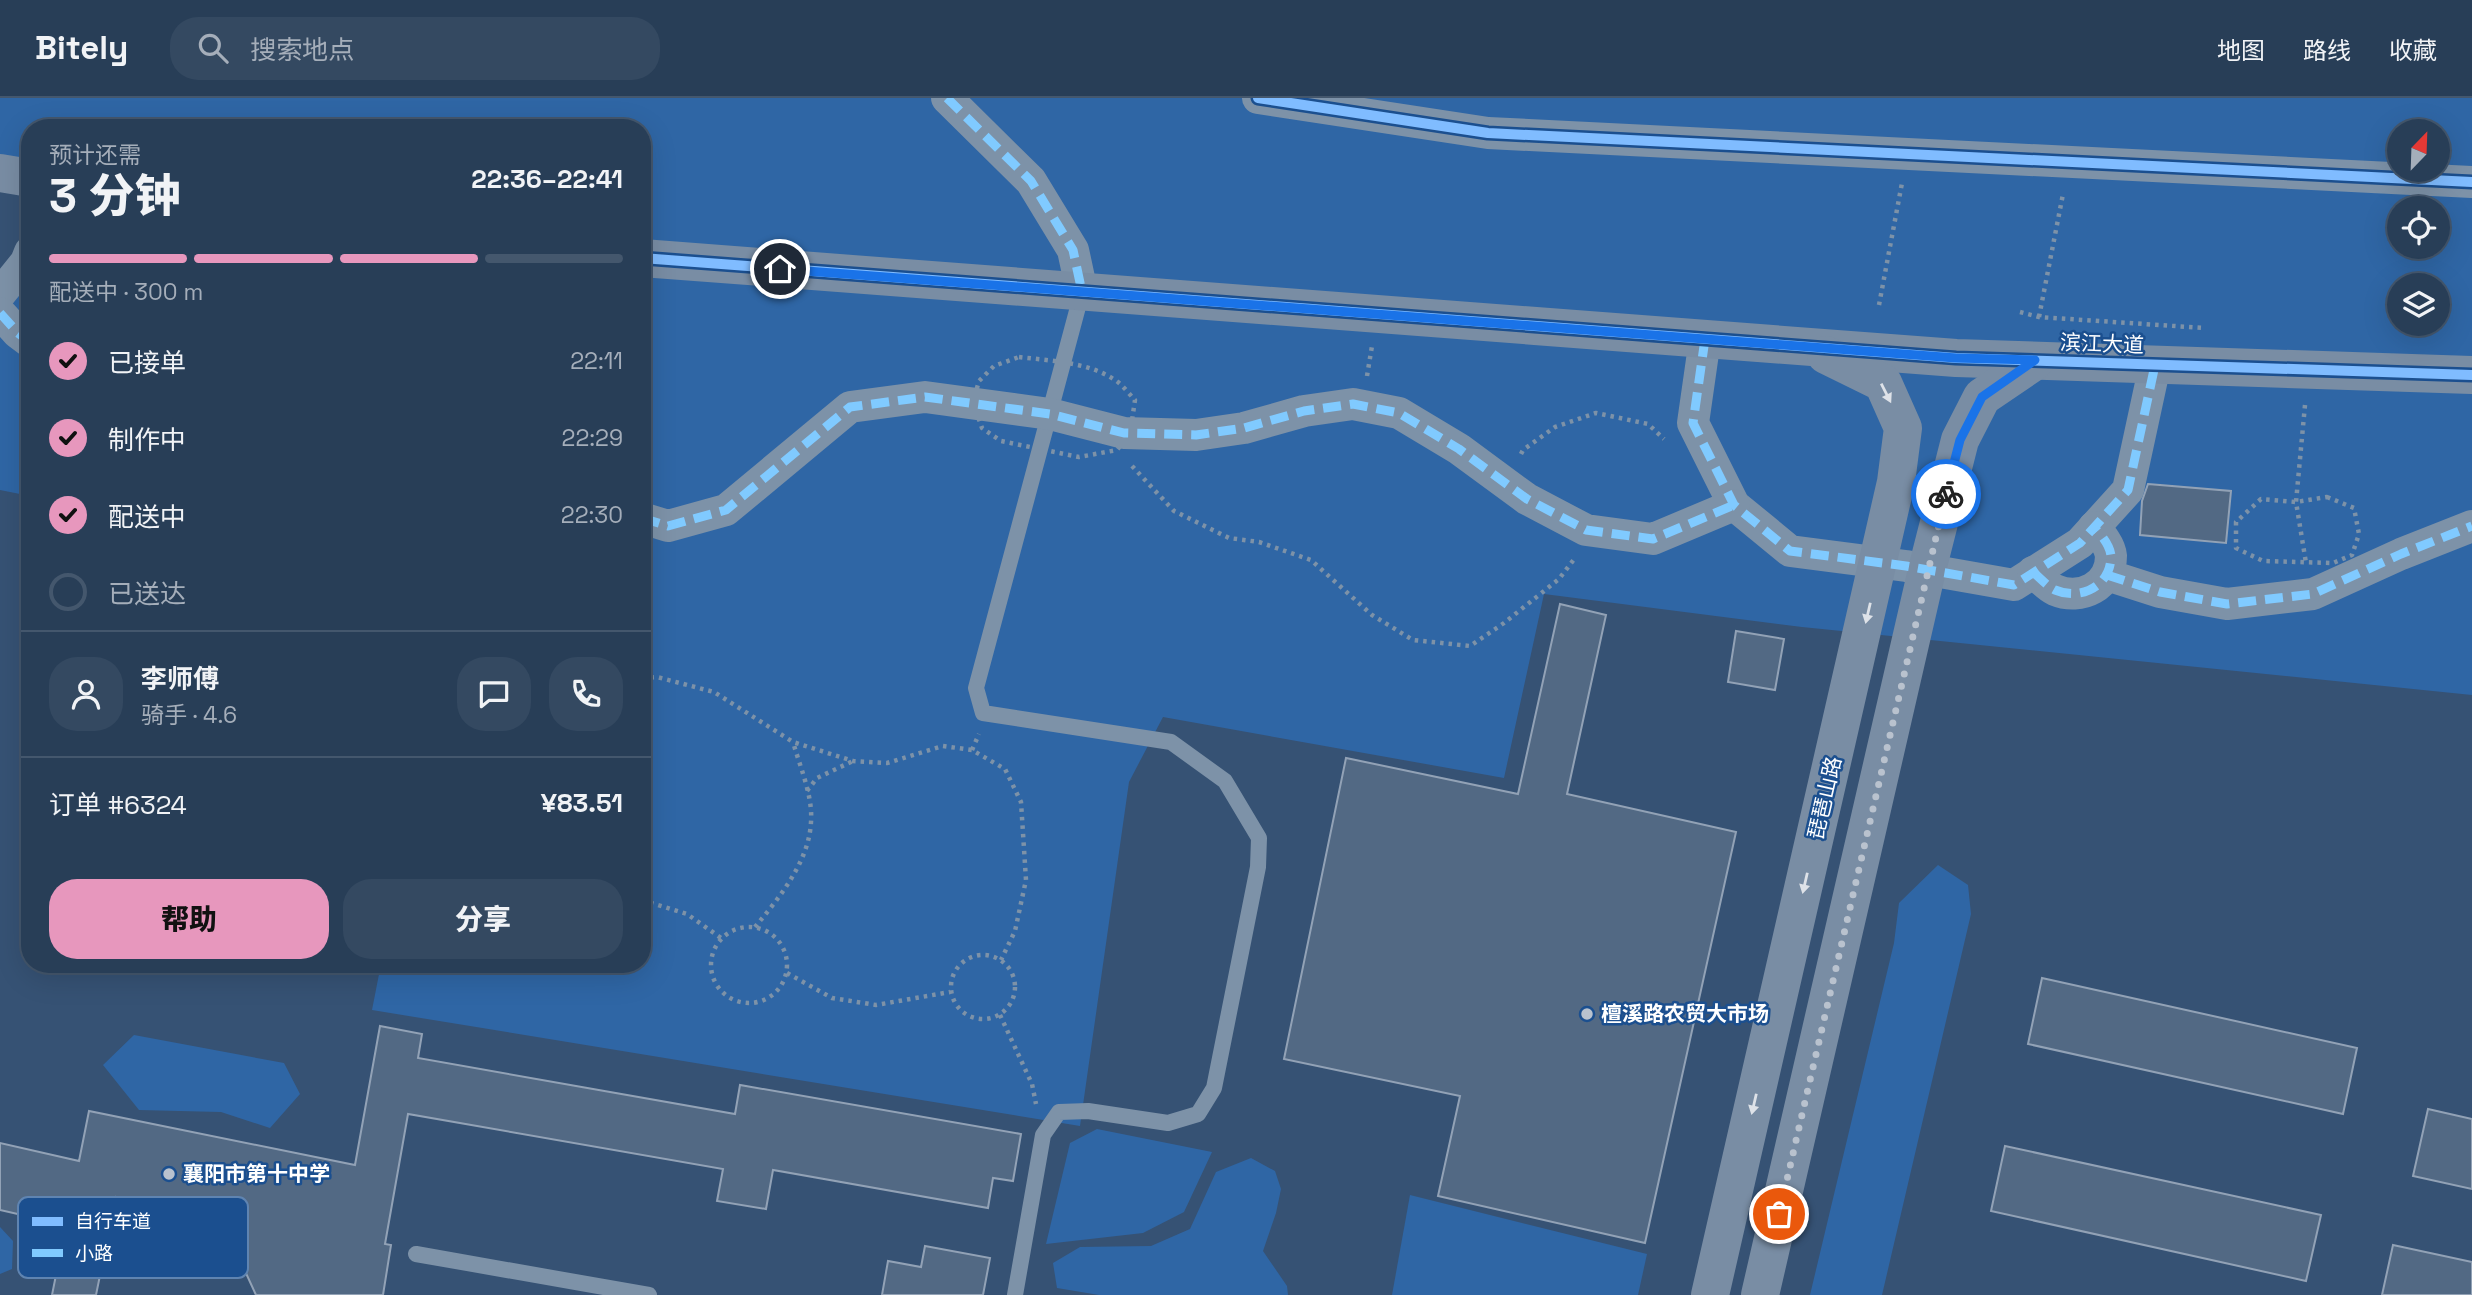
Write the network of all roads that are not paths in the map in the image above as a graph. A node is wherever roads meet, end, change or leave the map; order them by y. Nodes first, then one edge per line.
1 (947, 98) edge
2 (1258, 98) edge
3 (0, 173) edge
4 (21, 176) edge
5 (2472, 182) edge
6 (651, 259) edge
7 (21, 268) edge
8 (1082, 292) junction
9 (0, 294) edge
10 (0, 313) edge
11 (21, 335) edge
12 (1704, 339) junction
13 (1809, 347) junction
14 (2035, 360) junction
15 (2155, 365) junction
16 (2472, 375) edge
17 (1050, 414) junction
18 (1734, 505) junction
19 (651, 521) edge
20 (2472, 526) edge
21 (2094, 527) junction
22 (1879, 563) junction
23 (1927, 570) junction
24 (2033, 572) junction
25 (2107, 575) junction
26 (416, 1254) dead end
27 (649, 1295) edge
28 (1015, 1295) edge
29 (1710, 1295) edge
30 (1760, 1295) edge

1 - 8 street
2 - 5 street
3 - 4 main road
6 - 8 main road, 滨江大道
7 - 9 street
8 - 12 main road, 滨江大道
8 - 17 lane
10 - 11 street
12 - 13 main road, 滨江大道
12 - 18 street
13 - 14 main road, 滨江大道
13 -> 22 main road, 琵琶山路
14 - 15 main road, 滨江大道
14 - 23 main road
15 - 16 main road, 滨江大道
15 - 21 street
17 - 18 street
17 - 19 street
17 - 28 lane
18 - 22 street
20 - 25 street
21 - 24 street
21 - 25 street
22 - 23 street
22 -> 29 main road, 琵琶山路
23 - 24 street
23 - 30 main road
24 - 25 street
26 - 27 lane

